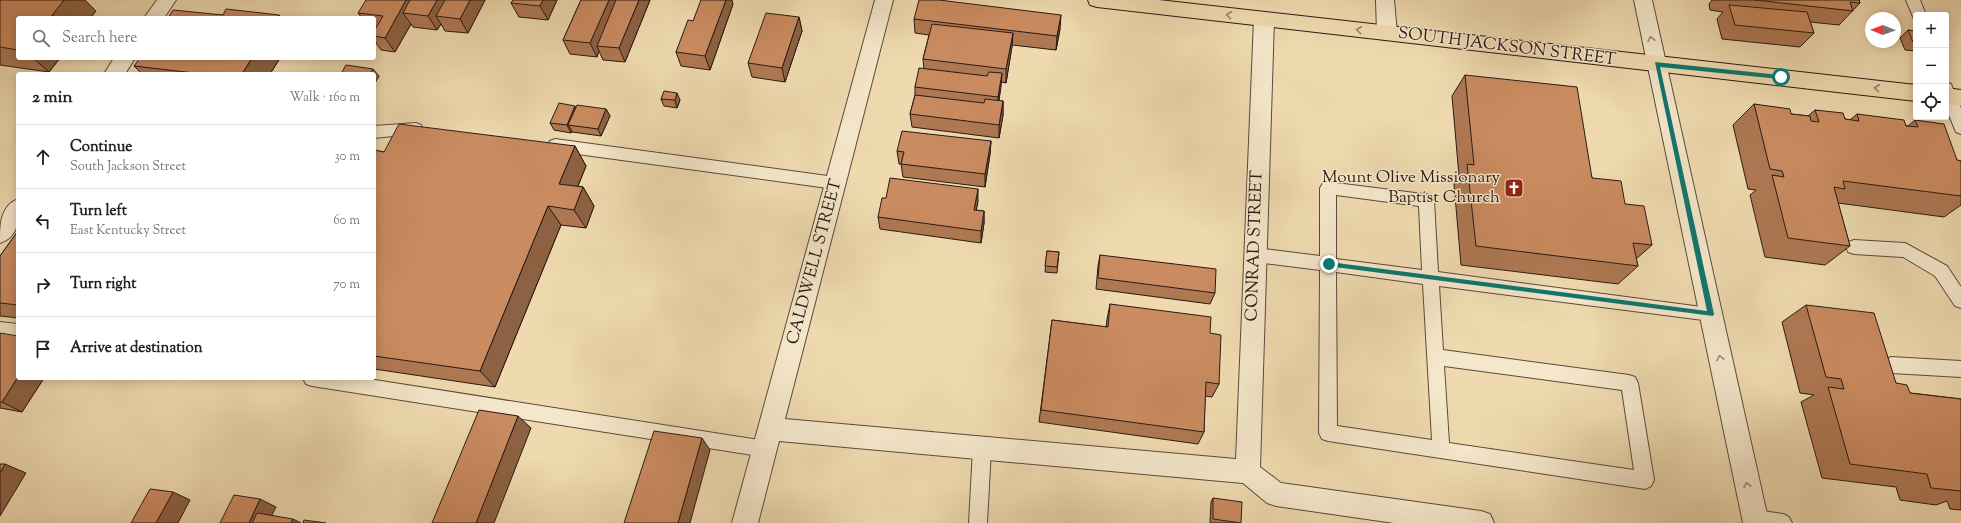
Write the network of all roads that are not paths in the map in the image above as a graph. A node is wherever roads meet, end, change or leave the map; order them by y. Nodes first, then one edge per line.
1 (166, 0) edge
2 (884, 0) edge
3 (1097, 0) edge
4 (1386, 0) edge
5 (1643, 0) edge
6 (1913, 0) edge
7 (1137, 2) edge
8 (1918, 12) edge
9 (155, 16) edge
10 (1264, 19) junction
11 (1387, 33) junction
12 (124, 60) edge
13 (1657, 64) junction
14 (115, 72) edge
15 (1913, 93) edge
16 (1951, 95) edge
17 (1961, 128) edge
18 (433, 131) edge
19 (376, 132) edge
20 (540, 144) edge
21 (835, 184) junction
22 (16, 211) edge
23 (0, 234) edge
24 (1854, 247) dead end
25 (1254, 255) junction
26 (1329, 264) junction
27 (1431, 278) junction
28 (1961, 301) edge
29 (1711, 314) junction
30 (0, 329) edge
31 (16, 332) edge
32 (1436, 357) junction
33 (1891, 365) edge
34 (1961, 369) edge
35 (327, 380) edge
36 (768, 440) junction
37 (982, 449) junction
38 (1441, 450) junction
39 (1248, 472) junction
40 (1755, 521) edge
41 (745, 523) edge
42 (978, 523) edge
43 (1481, 523) edge
44 (1783, 523) edge

1 - 9 street
2 - 21 street, CALDWELL STREET
3 - 7 main road, SOUTH JACKSON STREET
4 - 11 street
13 -> 5 street
6 - 8 lane
10 -> 7 main road, SOUTH JACKSON STREET
11 -> 10 main road, SOUTH JACKSON STREET
10 - 25 street, CONRAD STREET
11 - 13 main road, SOUTH JACKSON STREET
12 - 14 street
15 -> 13 main road, SOUTH JACKSON STREET
13 - 29 street
16 - 17 lane
18 - 19 lane
20 - 21 lane
21 - 36 street, CALDWELL STREET
22 - 23 street
24 - 28 lane
25 - 26 lane
25 - 39 street, CONRAD STREET
26 - 27 lane
26 - 27 lane
26 - 38 lane
27 - 29 lane
27 - 32 lane
40 -> 29 street
30 - 31 lane
32 - 38 lane
32 - 38 lane
33 - 34 lane
35 - 36 lane
36 - 37 street
36 - 41 street, CALDWELL STREET
37 - 39 street
37 - 42 lane
39 - 43 street
40 - 44 lane

